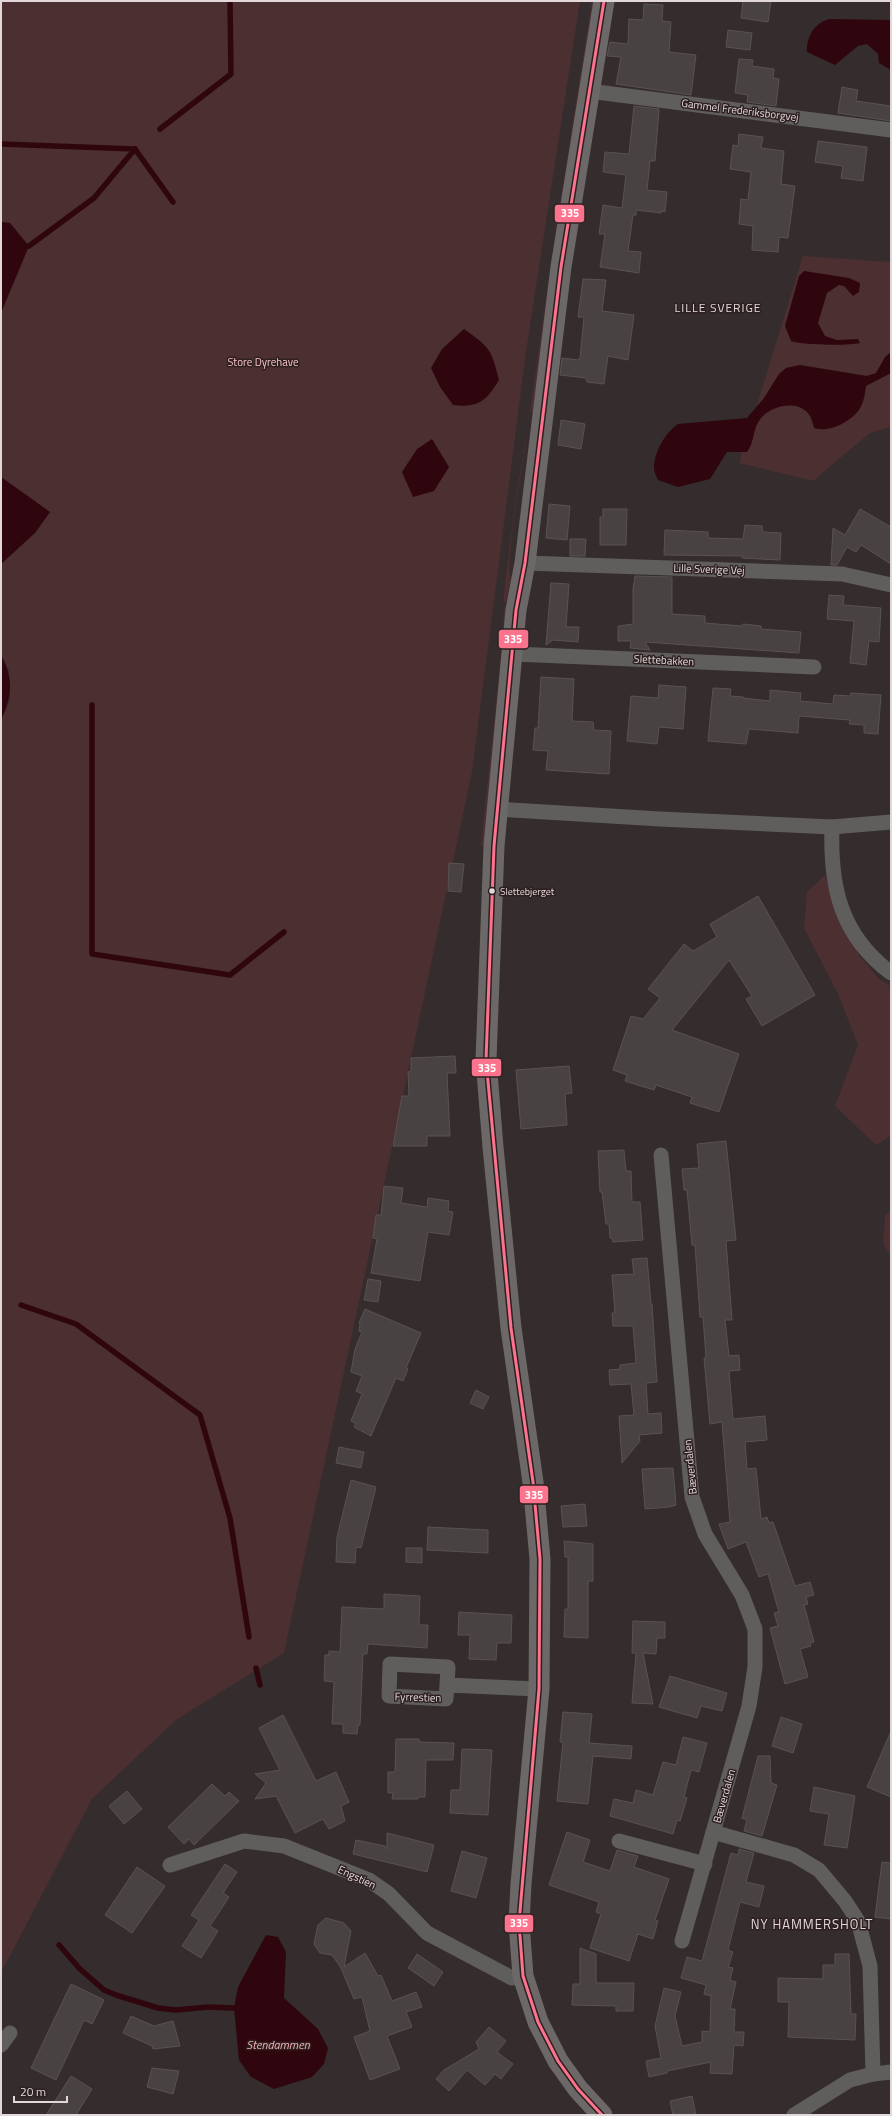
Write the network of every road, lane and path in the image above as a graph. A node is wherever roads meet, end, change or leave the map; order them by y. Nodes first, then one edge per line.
1 (604, 1) edge
2 (589, 91) junction
3 (891, 130) edge
4 (525, 563) junction
5 (891, 586) edge
6 (514, 654) junction
7 (814, 667) dead end
8 (498, 809) junction
9 (891, 822) edge
10 (832, 827) junction
11 (891, 973) edge
12 (661, 1155) dead end
13 (447, 1685) dead end
14 (539, 1689) junction
15 (714, 1832) junction
16 (619, 1841) dead end
17 (705, 1864) junction
18 (170, 1865) dead end
19 (682, 1941) dead end
20 (523, 1976) junction
21 (891, 2072) edge
22 (873, 2074) junction
23 (602, 2115) edge
24 (794, 2115) edge

1 - 2 street
2 - 3 street, Gammel Frederiksborgvej
2 - 4 street
4 - 5 street, Lille Sverige Vej
4 - 6 street
6 - 7 street, Slettebakken
6 - 8 street
8 - 10 street
8 - 14 street
9 - 10 street
10 - 11 street
12 - 15 street, Bæverdalen
13 - 14 street, Fyrrestien
14 - 20 street
15 - 17 street, Bæverdalen
15 - 22 street, Bæverdalen
16 - 17 street
17 - 19 street, Bæverdalen
18 - 20 street, Engstien
20 - 23 street
21 - 22 street
22 - 24 street

